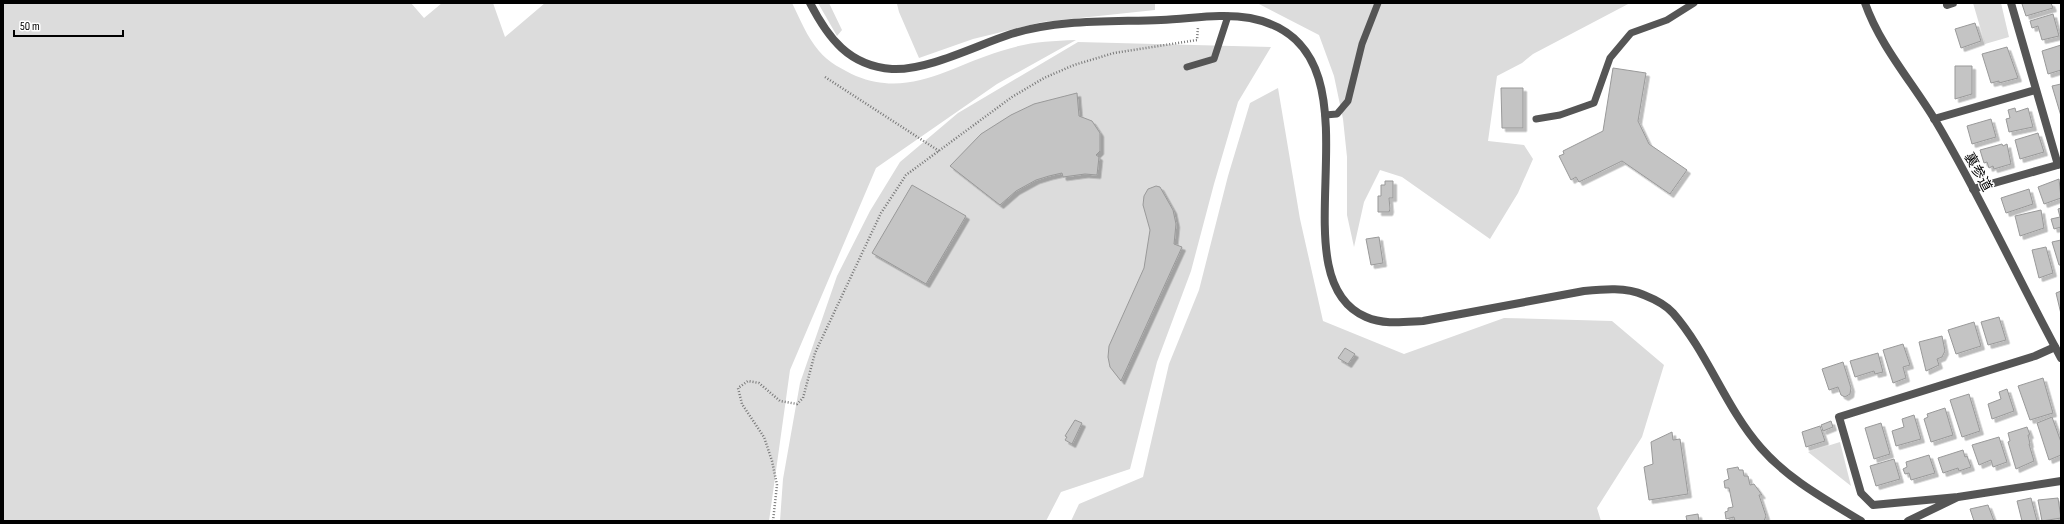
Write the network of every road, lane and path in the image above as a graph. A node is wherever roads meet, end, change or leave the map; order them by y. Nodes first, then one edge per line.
1 (810, 3) edge
2 (1378, 3) edge
3 (1694, 3) edge
4 (1865, 3) edge
5 (2011, 3) edge
6 (1199, 16) junction
7 (1228, 16) junction
8 (1187, 67) dead end
9 (825, 76) dead end
10 (2036, 90) junction
11 (1325, 115) junction
12 (1536, 119) dead end
13 (1934, 120) junction
14 (939, 151) junction
15 (2060, 165) edge
16 (1974, 189) junction
17 (2055, 347) junction
18 (2061, 358) edge
19 (2061, 481) edge
20 (1958, 497) junction
21 (1858, 520) edge
22 (773, 521) edge
23 (1908, 521) edge

1 - 6 street
2 - 11 lane
3 - 12 lane
4 - 13 street, 裏参道
5 - 10 street
6 - 7 street
6 - 14 path
7 - 8 lane
7 - 11 street
9 - 14 path
10 - 13 street
10 - 15 street
11 - 21 street
13 - 16 street, 裏参道
14 - 22 path
15 - 16 street
16 - 17 street, 裏参道
17 - 18 street, 裏参道
17 - 20 street
19 - 20 street
20 - 23 street

